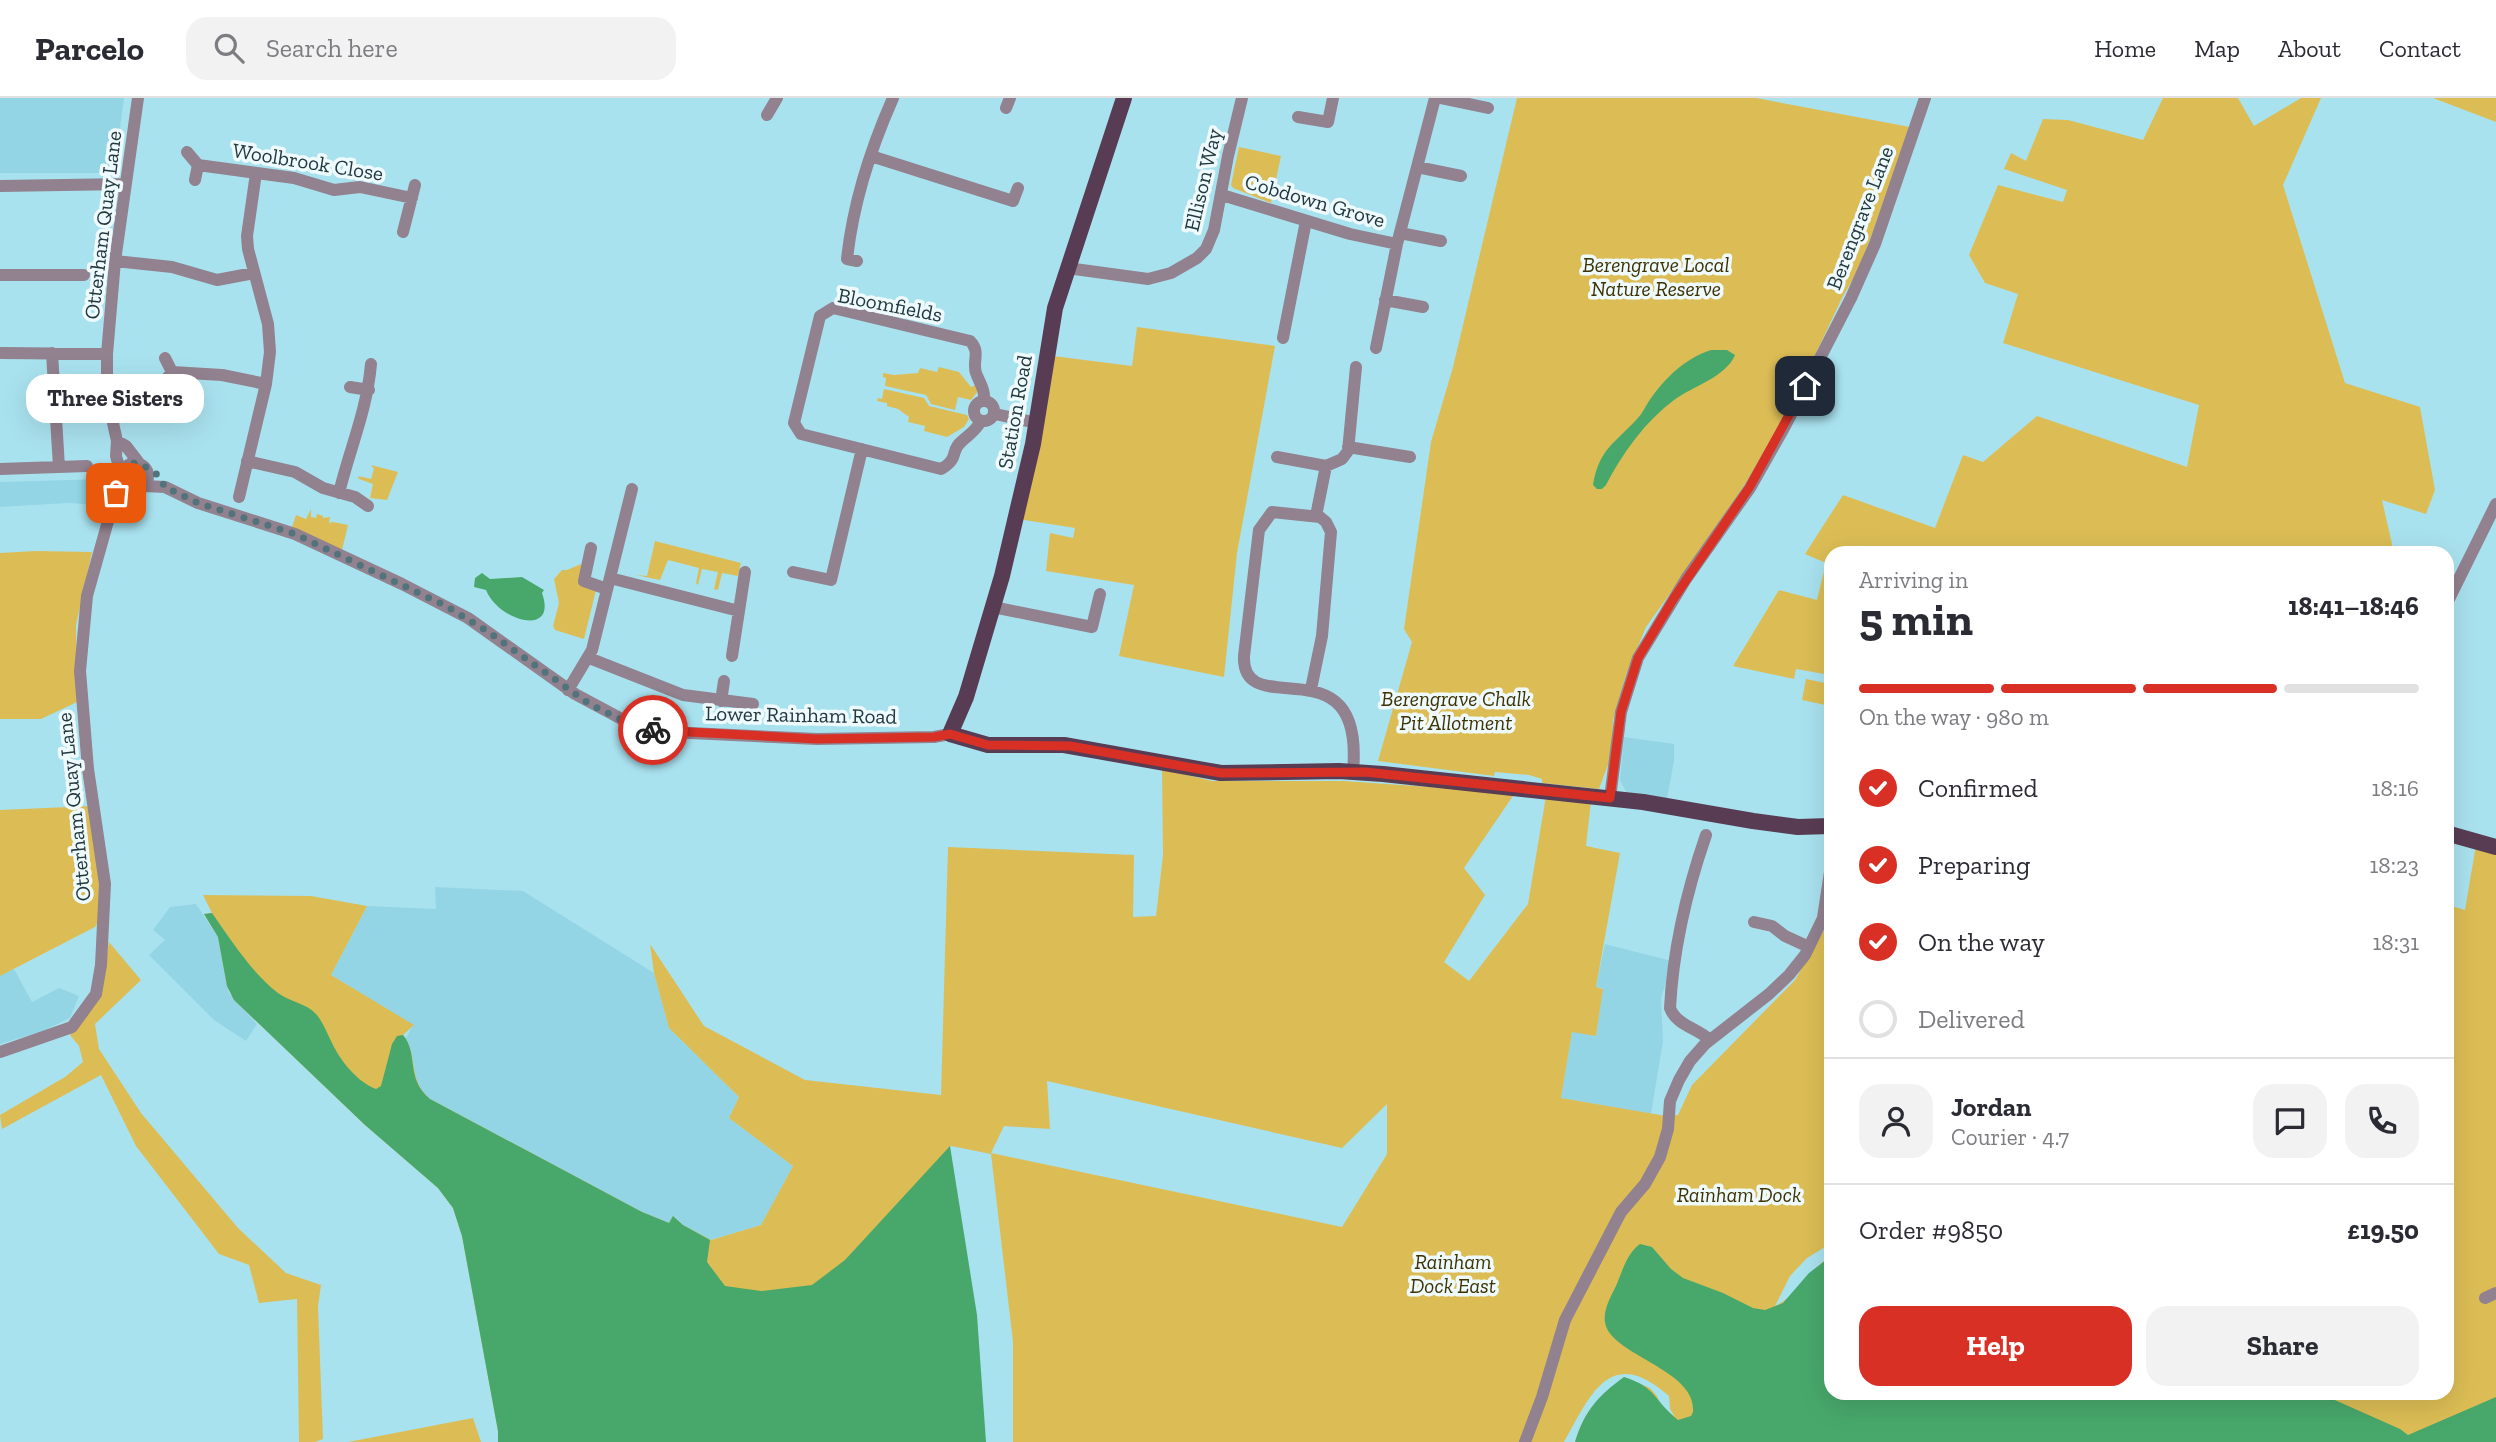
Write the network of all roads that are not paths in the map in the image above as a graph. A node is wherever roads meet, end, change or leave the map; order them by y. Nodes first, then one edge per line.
1 (138, 98) edge
2 (776, 98) edge
3 (893, 98) edge
4 (1124, 98) edge
5 (1242, 98) edge
6 (1333, 98) edge
7 (1437, 98) edge
8 (1925, 98) edge
9 (1482, 104) edge
10 (767, 115) dead end
11 (1298, 117) dead end
12 (187, 152) dead end
13 (871, 156) junction
14 (198, 165) junction
15 (1417, 167) junction
16 (256, 173) junction
17 (1461, 176) dead end
18 (195, 180) dead end
19 (126, 184) junction
20 (415, 185) dead end
21 (0, 186) edge
22 (1018, 188) dead end
23 (1222, 195) junction
24 (412, 198) junction
25 (1306, 221) junction
26 (403, 232) dead end
27 (1398, 238) junction
28 (1441, 242) dead end
29 (115, 261) junction
30 (858, 261) dead end
31 (1067, 268) junction
32 (254, 274) junction
33 (0, 275) edge
34 (84, 275) dead end
35 (1385, 300) junction
36 (1423, 307) dead end
37 (1283, 338) dead end
38 (1376, 348) dead end
39 (0, 353) edge
40 (52, 353) junction
41 (107, 354) junction
42 (165, 358) dead end
43 (371, 364) dead end
44 (1356, 368) dead end
45 (172, 372) junction
46 (265, 384) junction
47 (350, 387) dead end
48 (369, 390) junction
49 (160, 401) dead end
50 (984, 401) junction
51 (995, 414) junction
52 (981, 421) junction
53 (1037, 423) junction
54 (117, 440) junction
55 (1348, 447) junction
56 (862, 449) junction
57 (1278, 457) dead end
58 (1410, 457) dead end
59 (247, 461) junction
60 (143, 466) junction
61 (1326, 466) junction
62 (59, 467) junction
63 (87, 467) dead end
64 (0, 469) edge
65 (122, 477) junction
66 (165, 487) junction
67 (139, 488) junction
68 (632, 489) dead end
69 (340, 493) junction
70 (239, 497) dead end
71 (114, 502) junction
72 (2496, 504) edge
73 (368, 506) dead end
74 (1317, 516) junction
75 (591, 548) dead end
76 (745, 572) dead end
77 (793, 572) dead end
78 (609, 584) junction
79 (2454, 588) edge
80 (1100, 594) dead end
81 (993, 607) junction
82 (739, 611) junction
83 (732, 656) dead end
84 (589, 658) junction
85 (724, 681) dead end
86 (1311, 689) junction
87 (568, 690) junction
88 (721, 701) junction
89 (753, 705) dead end
90 (950, 734) junction
91 (1353, 771) junction
92 (1610, 798) junction
93 (1824, 827) edge
94 (1706, 835) dead end
95 (2454, 835) edge
96 (2496, 847) edge
97 (1824, 911) edge
98 (1754, 922) dead end
99 (1809, 947) junction
100 (1710, 1040) junction
101 (0, 1052) edge
102 (1525, 1442) edge

1 - 19 street, Otterham Quay Lane
2 - 10 street
3 - 13 street
4 - 31 main road, Station Road
5 - 23 street, Ellison Way
6 - 11 street
7 - 9 street
7 - 15 street
8 - 92 street, Berengrave Lane
12 - 14 street
13 - 22 street
13 - 30 street
14 - 16 street, Woolbrook Close
14 - 18 street
15 - 17 street
15 - 27 street
16 - 24 street, Woolbrook Close
16 - 32 street
19 - 21 street
19 - 29 street, Otterham Quay Lane
20 - 24 street
23 - 25 street, Cobdown Grove
23 - 31 street, Ellison Way
24 - 26 street
25 - 27 street, Cobdown Grove
25 - 37 street
27 - 28 street, Cobdown Grove
27 - 35 street
29 - 32 street
29 - 41 street, Otterham Quay Lane
31 - 53 main road, Station Road
32 - 46 street
33 - 34 street
35 - 36 street
35 - 38 street
39 - 40 street
40 - 41 street
40 - 62 street
41 - 54 street, Otterham Quay Lane
42 - 45 street
43 - 48 street
44 - 55 street
45 - 46 street
45 - 49 street
46 - 59 street
47 - 48 street
48 - 69 street
50 - 51 street, Bloomfields
50 - 52 street, Bloomfields
50 - 56 street, Bloomfields
51 - 52 street, Bloomfields
51 - 53 street
52 - 56 street, Bloomfields
53 - 81 main road, Station Road
54 - 60 street
54 - 65 street, Otterham Quay Lane
55 - 58 street
55 - 61 street
56 - 77 street
57 - 61 street
59 - 69 street
59 - 70 street
60 - 65 street
60 - 66 street, Lower Rainham Road
60 - 67 street
61 - 74 street
62 - 63 street
62 - 64 street
65 - 67 street
65 - 71 street, Otterham Quay Lane
66 - 67 street, Lower Rainham Road
66 - 87 street, Lower Rainham Road
67 - 71 street
68 - 78 street
69 - 73 street
71 - 101 street, Otterham Quay Lane
72 - 79 street
74 - 86 street
74 - 86 street
75 - 78 street
76 - 82 street
78 - 82 street
78 - 84 street
80 - 81 street
81 - 90 main road, Station Road
82 - 83 street
84 - 87 street
84 - 88 street
85 - 88 street
86 - 91 street
87 - 90 street, Lower Rainham Road
88 - 89 street
90 - 91 main road
91 - 92 main road
92 - 93 main road
94 - 100 street
95 - 96 main road
97 - 99 street
98 - 99 street
99 - 100 street
100 - 102 street

